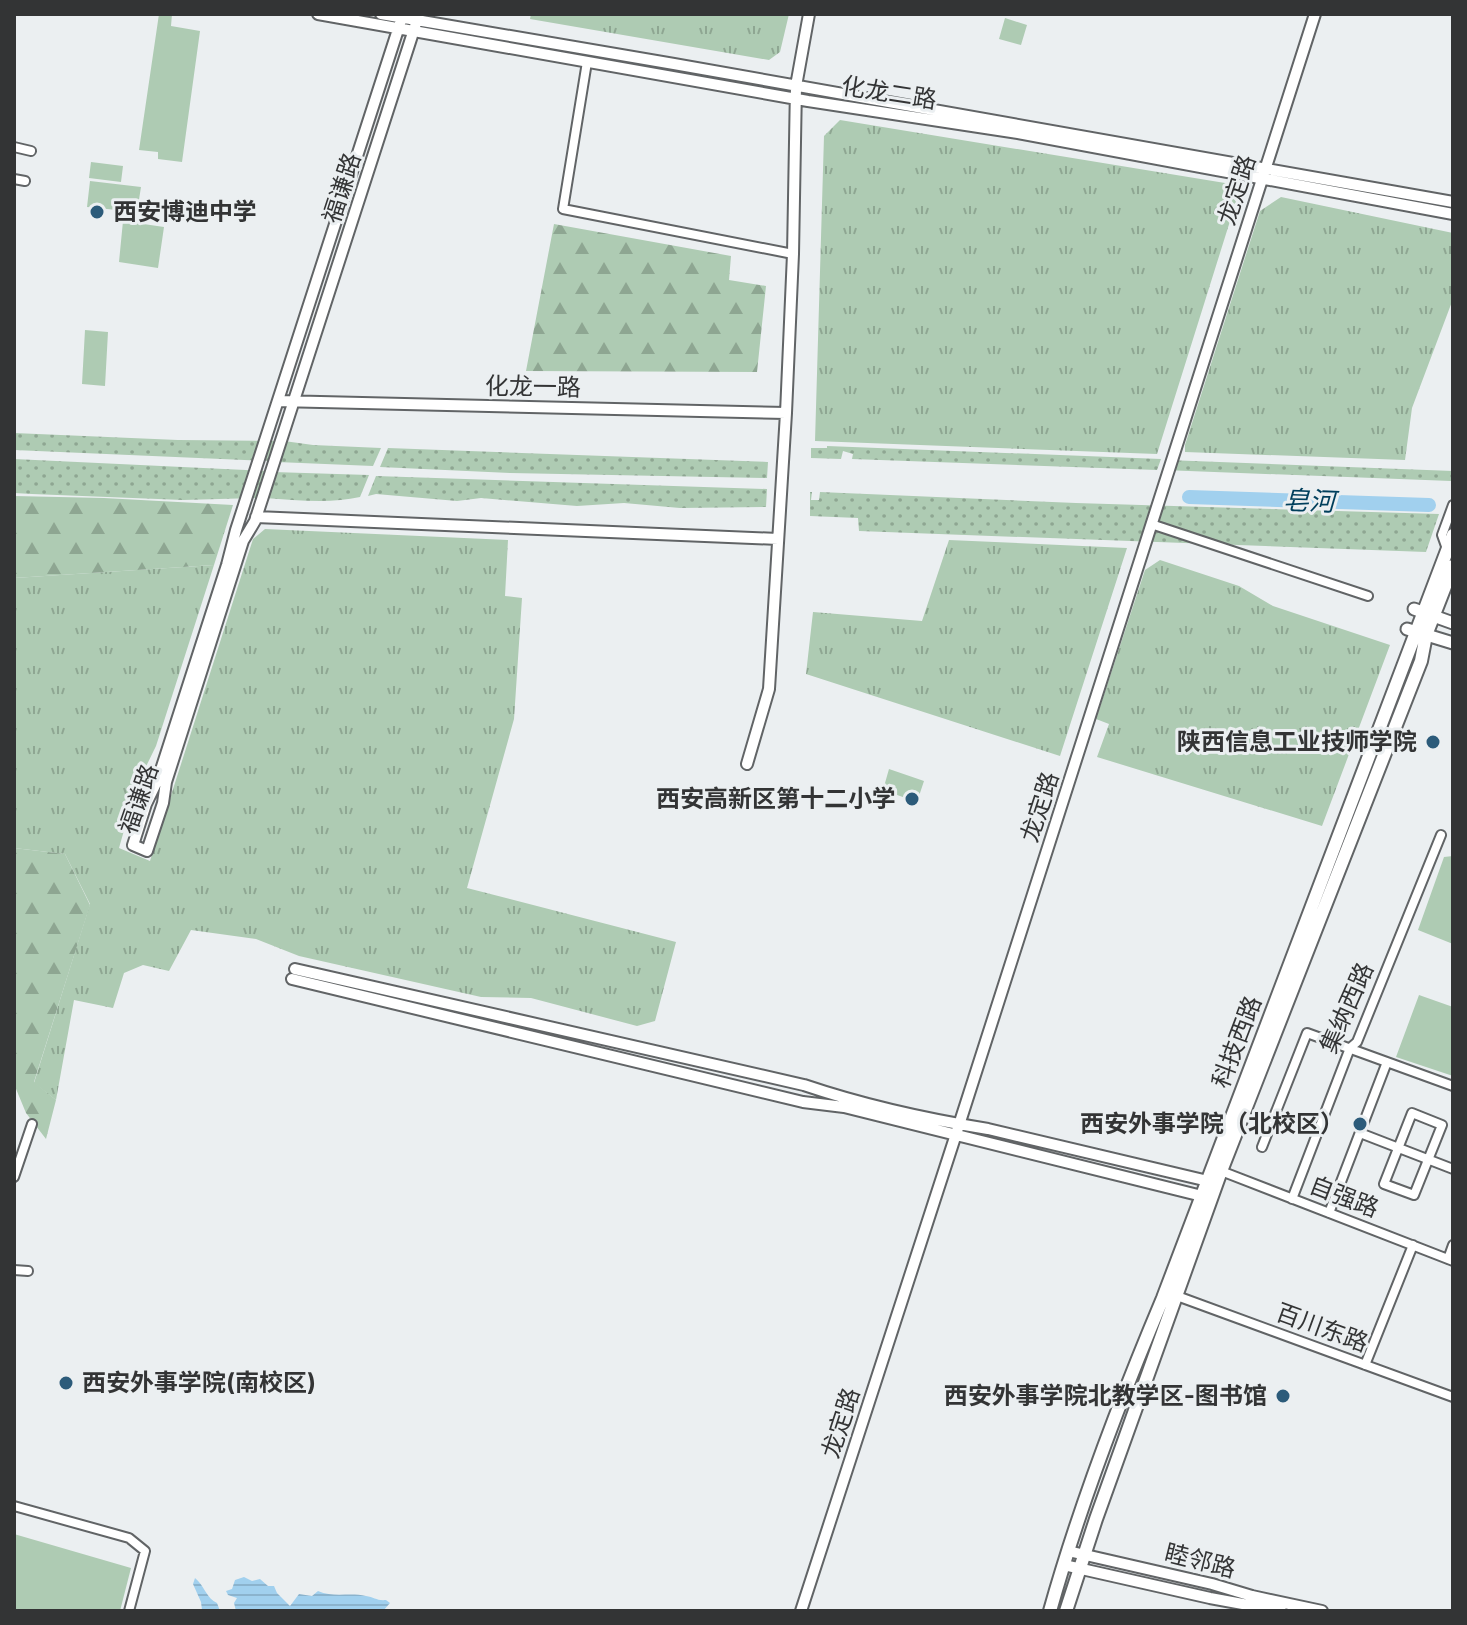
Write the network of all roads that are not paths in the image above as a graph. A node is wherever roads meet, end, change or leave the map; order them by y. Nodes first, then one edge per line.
1 (318, 14) edge
2 (381, 14) edge
3 (809, 14) edge
4 (1315, 14) edge
5 (401, 20) edge
6 (417, 22) edge
7 (587, 62) junction
8 (796, 86) junction
9 (796, 98) junction
10 (14, 147) edge
11 (31, 151) dead end
12 (1263, 174) junction
13 (14, 179) edge
14 (25, 181) dead end
15 (1453, 202) edge
16 (1453, 214) edge
17 (793, 254) junction
18 (278, 401) junction
19 (294, 401) junction
20 (786, 413) junction
21 (1453, 505) edge
22 (256, 517) junction
23 (1151, 524) junction
24 (1453, 535) edge
25 (778, 539) junction
26 (1447, 549) junction
27 (1453, 566) edge
28 (1368, 596) dead end
29 (1423, 612) junction
30 (1453, 623) edge
31 (1416, 632) junction
32 (1453, 643) edge
33 (747, 764) dead end
34 (1441, 835) dead end
35 (1350, 1048) junction
36 (1387, 1062) junction
37 (1453, 1086) edge
38 (32, 1124) dead end
39 (958, 1130) junction
40 (1360, 1133) junction
41 (1262, 1147) dead end
42 (1398, 1148) junction
43 (1428, 1159) junction
44 (1453, 1169) edge
45 (1221, 1171) junction
46 (14, 1177) edge
47 (1208, 1181) junction
48 (1202, 1196) junction
49 (1292, 1199) junction
50 (1329, 1213) junction
51 (1413, 1245) junction
52 (1453, 1245) edge
53 (1450, 1260) edge
54 (14, 1270) edge
55 (28, 1271) dead end
56 (1177, 1296) junction
57 (1365, 1365) junction
58 (1453, 1397) edge
59 (14, 1506) edge
60 (1068, 1551) junction
61 (1084, 1555) junction
62 (1064, 1565) junction
63 (1080, 1568) junction
64 (129, 1611) edge
65 (801, 1611) edge
66 (1050, 1611) edge
67 (1066, 1611) edge
68 (1281, 1611) edge
69 (1322, 1611) edge

1 - 5 street, 化龙二路
2 - 5 street, 化龙二路
3 - 8 street
4 - 12 street, 龙定路
5 - 6 street, 化龙二路
5 - 18 street, 福谦路
6 - 7 street, 化龙二路
6 - 8 street, 化龙二路
6 - 19 street, 福谦路
7 - 9 street, 化龙二路
7 - 17 street
8 - 9 street
8 - 12 street, 化龙二路
9 - 12 street, 化龙二路
9 - 17 street
10 - 11 street
12 - 15 street, 化龙二路
12 - 16 street, 化龙二路
12 - 23 street, 龙定路
13 - 14 street
17 - 20 street
18 - 19 street, 化龙一路
18 - 22 street, 福谦路
19 - 20 street, 化龙一路
19 - 22 street, 福谦路
20 - 25 street
21 - 26 street
22 - 25 street
23 - 28 street
23 - 39 street, 龙定路
24 - 26 main road, 科技西路
25 - 33 street
26 - 29 main road, 科技西路
27 - 29 main road, 科技西路
29 - 30 main road
29 - 31 main road, 科技西路
31 - 32 main road
31 - 45 main road, 科技西路
31 - 47 main road, 科技西路
34 - 35 street, 集纳西路
35 - 36 street
35 - 41 street
35 - 49 street, 集纳西路
36 - 37 street
36 - 40 street
38 - 46 street
39 - 39 street
39 - 47 street
39 - 48 street
39 - 65 street, 龙定路
40 - 42 street
40 - 50 street
42 - 43 street
42 - 43 street
42 - 43 street
43 - 44 street
45 - 49 street, 自强路
45 - 56 main road, 科技西路
47 - 48 main road, 科技西路
48 - 60 main road, 科技西路
49 - 50 street, 自强路
50 - 51 street, 自强路
51 - 53 street, 自强路
51 - 57 street
52 - 53 street
54 - 55 street
56 - 57 street, 百川东路
56 - 61 main road, 科技西路
57 - 58 street, 百川东路
59 - 64 street
60 - 61 street, 睦邻路
60 - 62 main road, 科技西路
61 - 63 main road, 科技西路
61 - 69 street, 睦邻路
62 - 63 street, 睦邻路
62 - 66 main road, 科技西路
63 - 67 main road, 科技西路
63 - 68 street, 睦邻路

